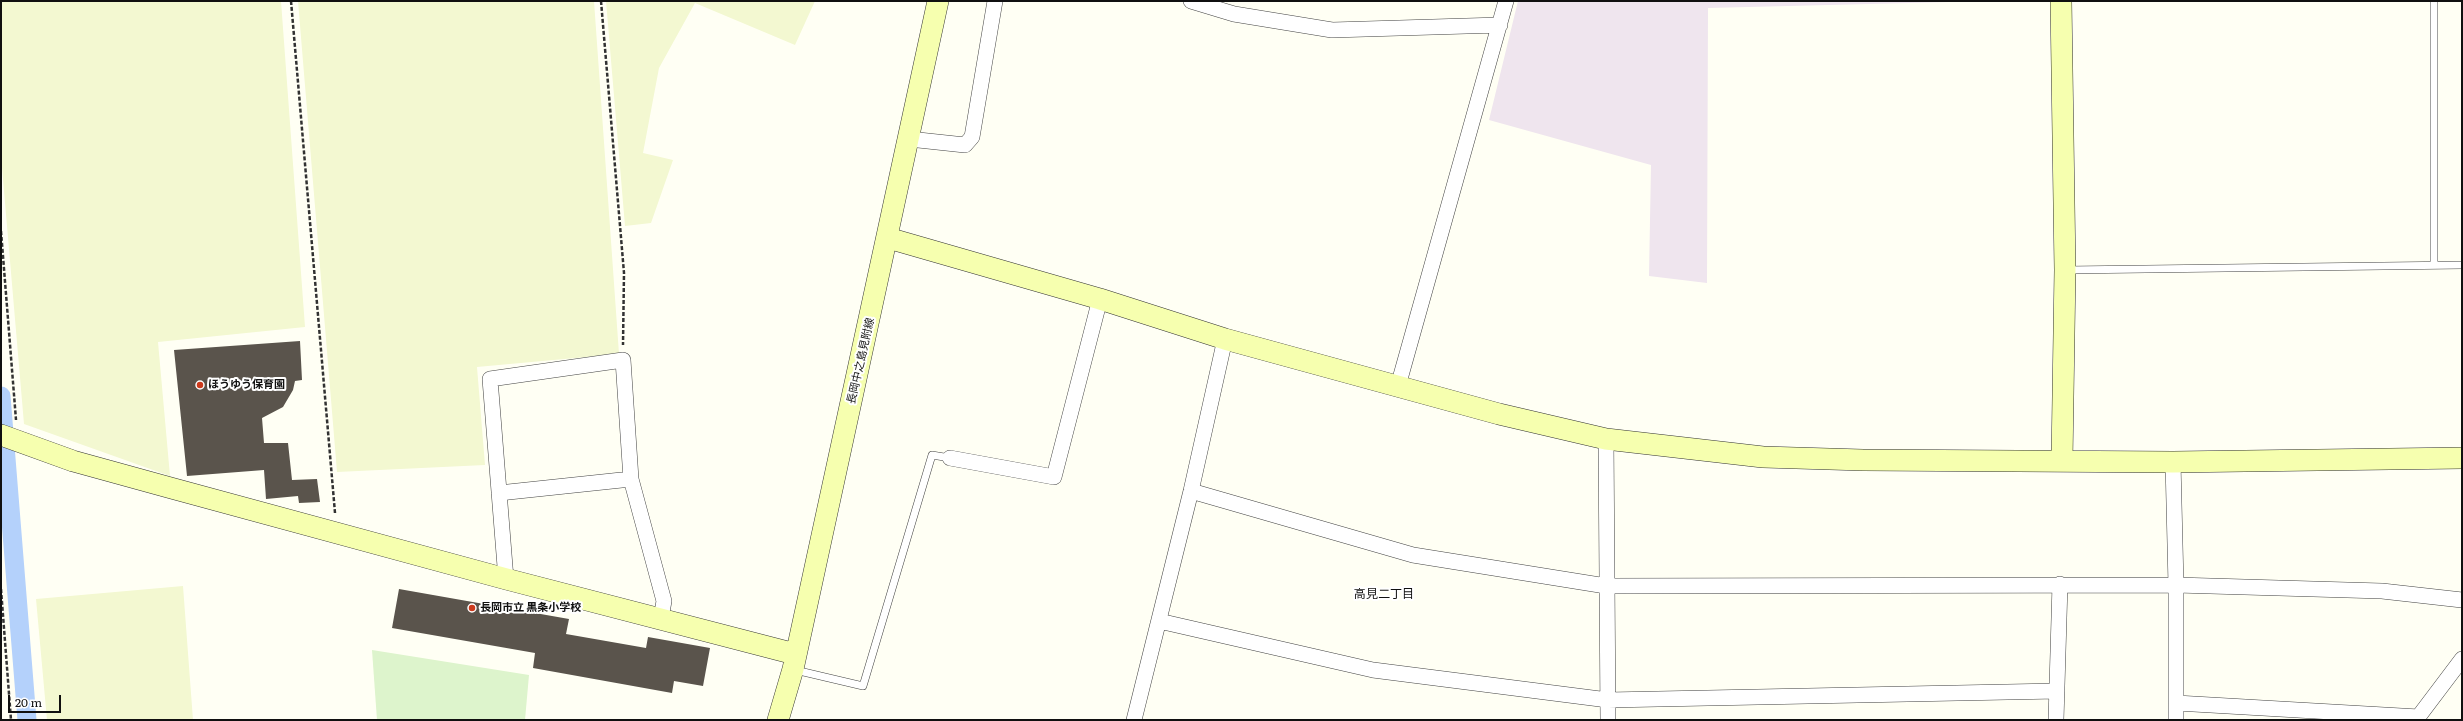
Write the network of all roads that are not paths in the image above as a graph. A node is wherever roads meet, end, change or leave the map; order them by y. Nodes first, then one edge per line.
1 (938, 1) edge
2 (995, 1) edge
3 (1191, 1) edge
4 (1506, 1) edge
5 (2061, 1) edge
6 (2434, 1) edge
7 (1500, 25) junction
8 (909, 140) junction
9 (888, 238) junction
10 (2434, 264) junction
11 (2462, 265) edge
12 (2065, 270) junction
13 (1100, 299) junction
14 (1225, 339) junction
15 (1398, 386) junction
16 (9, 438) edge
17 (1606, 439) junction
18 (950, 458) joint
19 (2462, 458) edge
20 (2062, 460) junction
21 (2173, 462) junction
22 (632, 479) junction
23 (1191, 491) junction
24 (499, 493) junction
25 (506, 579) junction
26 (2060, 584) junction
27 (2176, 585) junction
28 (1606, 586) junction
29 (2462, 600) edge
30 (661, 618) junction
31 (1159, 621) junction
32 (2462, 659) edge
33 (794, 662) junction
34 (2057, 691) junction
35 (1608, 700) junction
36 (2176, 703) junction
37 (2417, 718) edge
38 (778, 720) edge
39 (1134, 720) edge
40 (1608, 720) edge
41 (2056, 720) edge
42 (2176, 720) edge

1 - 8 street, 長岡中之島見附線
2 - 8 street
3 - 7 street
4 - 7 street
5 - 12 street
6 - 10 lane
7 - 15 street
8 - 9 street, 長岡中之島見附線
9 - 13 street
9 - 33 street, 長岡中之島見附線
10 - 11 lane
10 - 12 lane
12 - 20 street
13 - 14 street
13 - 18 street
14 - 15 street
14 - 23 street
15 - 17 street
16 - 25 street
17 - 20 street
17 - 28 street
18 - 33 lane
19 - 21 street
20 - 21 street
21 - 27 street
22 - 24 street
22 - 24 street
22 - 30 street
23 - 28 street
23 - 31 street
24 - 25 street
25 - 30 street
26 - 27 street
26 - 28 street
26 - 34 street
27 - 29 street
27 - 36 street
28 - 35 street
30 - 33 street
31 - 35 street
31 - 39 street
32 - 37 street
33 - 38 street, 長岡中之島見附線
34 - 35 street
34 - 41 street
35 - 40 street
36 - 37 street
36 - 42 street

